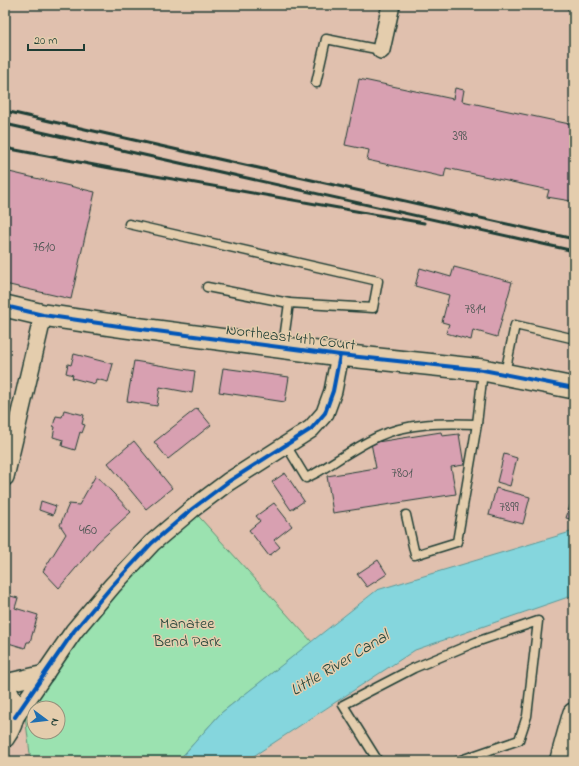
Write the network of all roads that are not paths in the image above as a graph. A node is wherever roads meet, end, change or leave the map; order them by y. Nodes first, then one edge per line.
1 (391, 5) edge
2 (381, 50) joint
3 (316, 83) dead end
4 (129, 224) dead end
5 (207, 287) dead end
6 (289, 303) junction
7 (5, 306) edge
8 (43, 315) junction
9 (571, 338) dead end
10 (283, 346) junction
11 (340, 354) junction
12 (483, 370) junction
13 (505, 374) junction
14 (574, 388) edge
15 (477, 424) junction
16 (286, 445) junction
17 (5, 477) edge
18 (406, 515) dead end
19 (45, 674) junction
20 (5, 683) edge
21 (5, 686) edge
22 (574, 714) edge
23 (15, 717) junction
24 (5, 740) edge
25 (378, 761) edge
26 (458, 761) edge
27 (561, 761) edge

1 - 2 street
2 - 3 lane
4 - 6 lane
5 - 6 lane
6 - 10 lane
7 - 8 street, Northeast 4th Court
8 - 10 street, Northeast 4th Court
8 - 17 street
9 - 13 lane
10 - 11 street, Northeast 4th Court
11 - 12 street, Northeast 4th Court
11 - 16 street
12 - 13 street, Northeast 4th Court
12 - 15 lane
13 - 14 street, Northeast 4th Court
15 - 16 lane
15 - 18 lane
16 - 19 street
19 - 20 street
19 - 23 street
21 - 23 street
22 - 27 main road
23 - 24 street
25 - 26 lane

